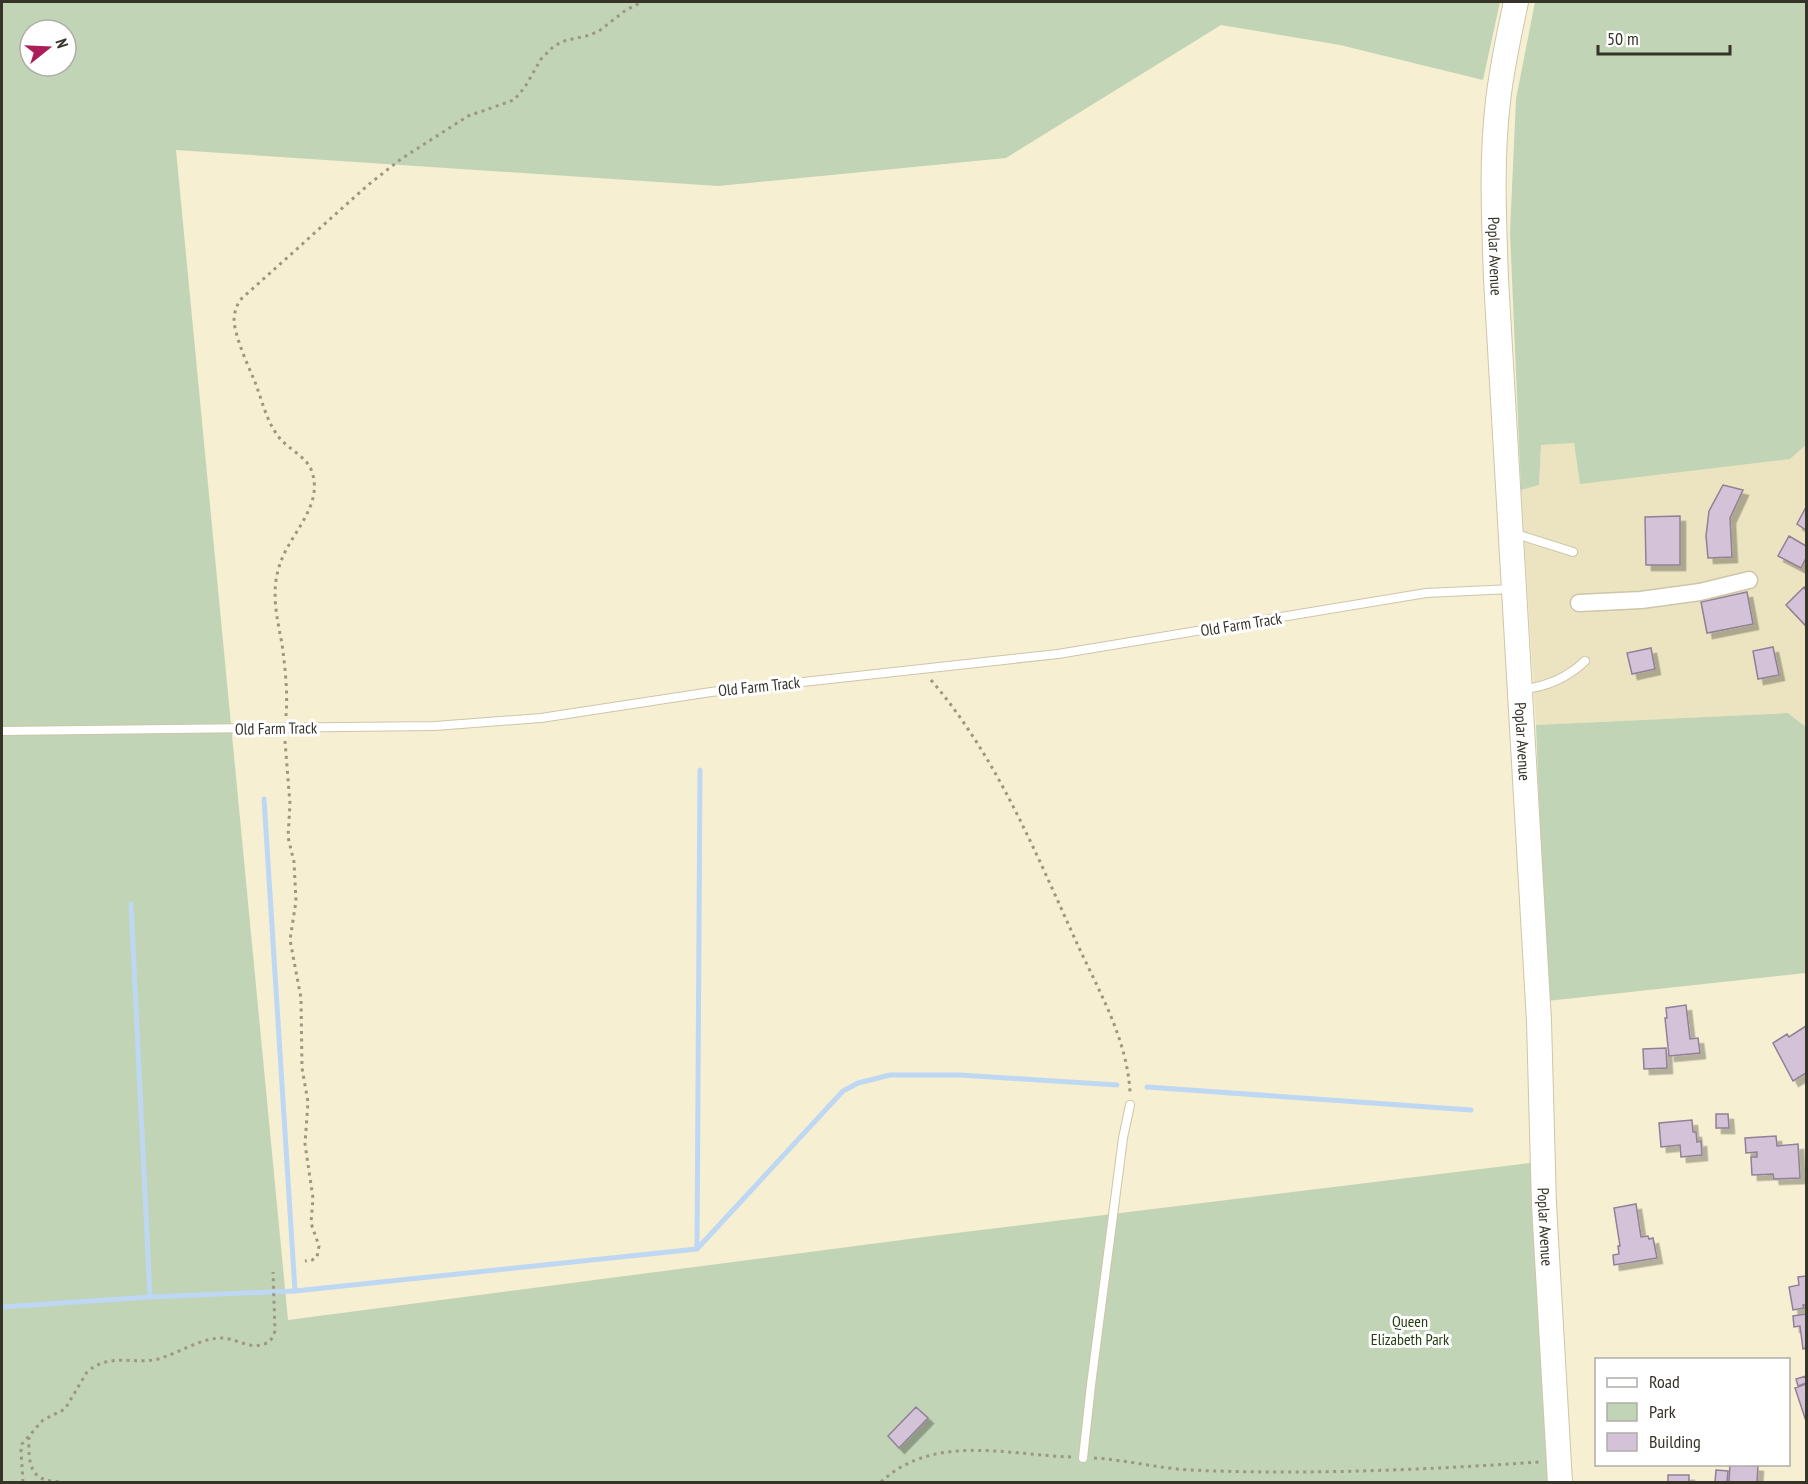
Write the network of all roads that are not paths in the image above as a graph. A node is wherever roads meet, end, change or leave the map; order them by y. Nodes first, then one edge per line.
1 (1516, 2) edge
2 (1510, 532) junction
3 (1573, 552) dead end
4 (1749, 580) dead end
5 (1513, 589) junction
6 (1579, 603) dead end
7 (1585, 661) dead end
8 (1519, 689) junction
9 (2, 731) edge
10 (1130, 1105) road end
11 (1083, 1458) road end
12 (1560, 1471) edge

1 - 2 main road, Poplar Avenue
2 - 3 lane
2 - 5 main road, Poplar Avenue
4 - 6 street
5 - 8 main road, Poplar Avenue
5 - 9 lane, Old Farm Track
7 - 8 lane
8 - 12 main road, Poplar Avenue
10 - 11 lane

